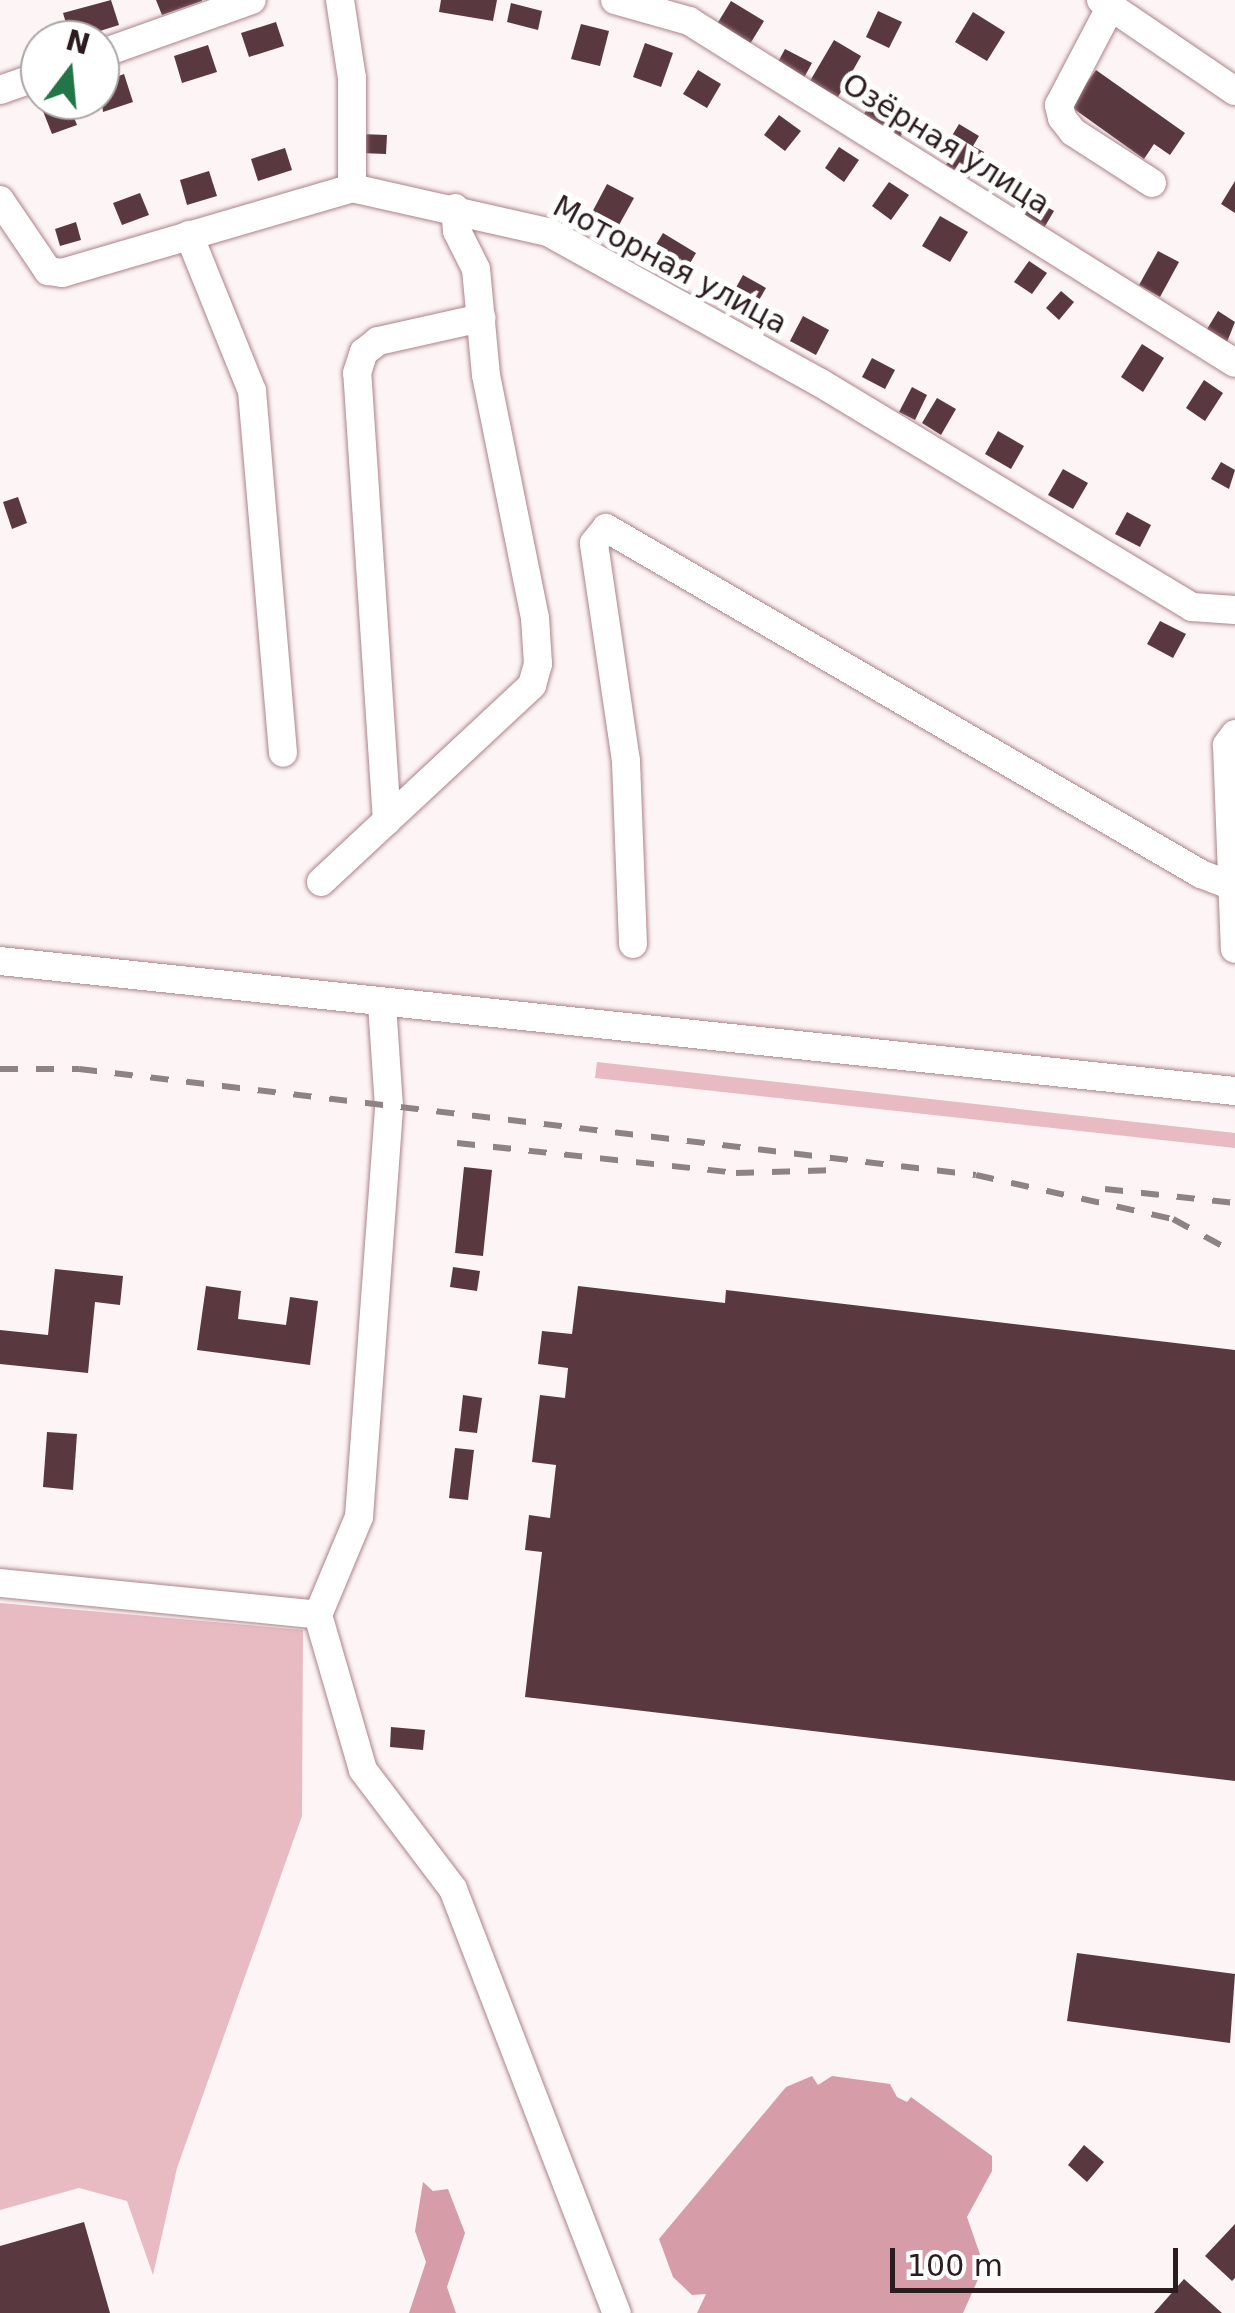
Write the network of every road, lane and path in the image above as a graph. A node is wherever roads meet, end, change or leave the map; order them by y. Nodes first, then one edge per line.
1 (252, 0) edge
2 (340, 0) edge
3 (614, 0) edge
4 (1106, 3) edge
5 (120, 47) edge
6 (1235, 90) edge
7 (1152, 183) dead end
8 (352, 188) junction
9 (0, 200) edge
10 (454, 208) junction
11 (189, 235) junction
12 (481, 318) junction
13 (1235, 363) edge
14 (1235, 610) edge
15 (1235, 734) edge
16 (283, 753) dead end
17 (387, 820) junction
18 (321, 882) dead end
19 (1233, 886) edge
20 (633, 944) dead end
21 (1235, 949) edge
22 (0, 961) edge
23 (382, 1004) junction
24 (1235, 1091) edge
25 (0, 1583) edge
26 (318, 1615) junction
27 (617, 2313) edge

1 - 5 street
2 - 8 street
3 - 13 street, Озёрная улица
4 - 6 street
4 - 7 street
8 - 10 street, Моторная улица
8 - 11 street, Моторная улица
9 - 11 street, Моторная улица
10 - 12 street
10 - 14 street, Моторная улица
11 - 16 street
12 - 17 street
12 - 17 street
15 - 19 street
17 - 18 street
19 - 20 street
19 - 21 street
22 - 23 street
23 - 24 street
23 - 26 street
25 - 26 street
26 - 27 street

